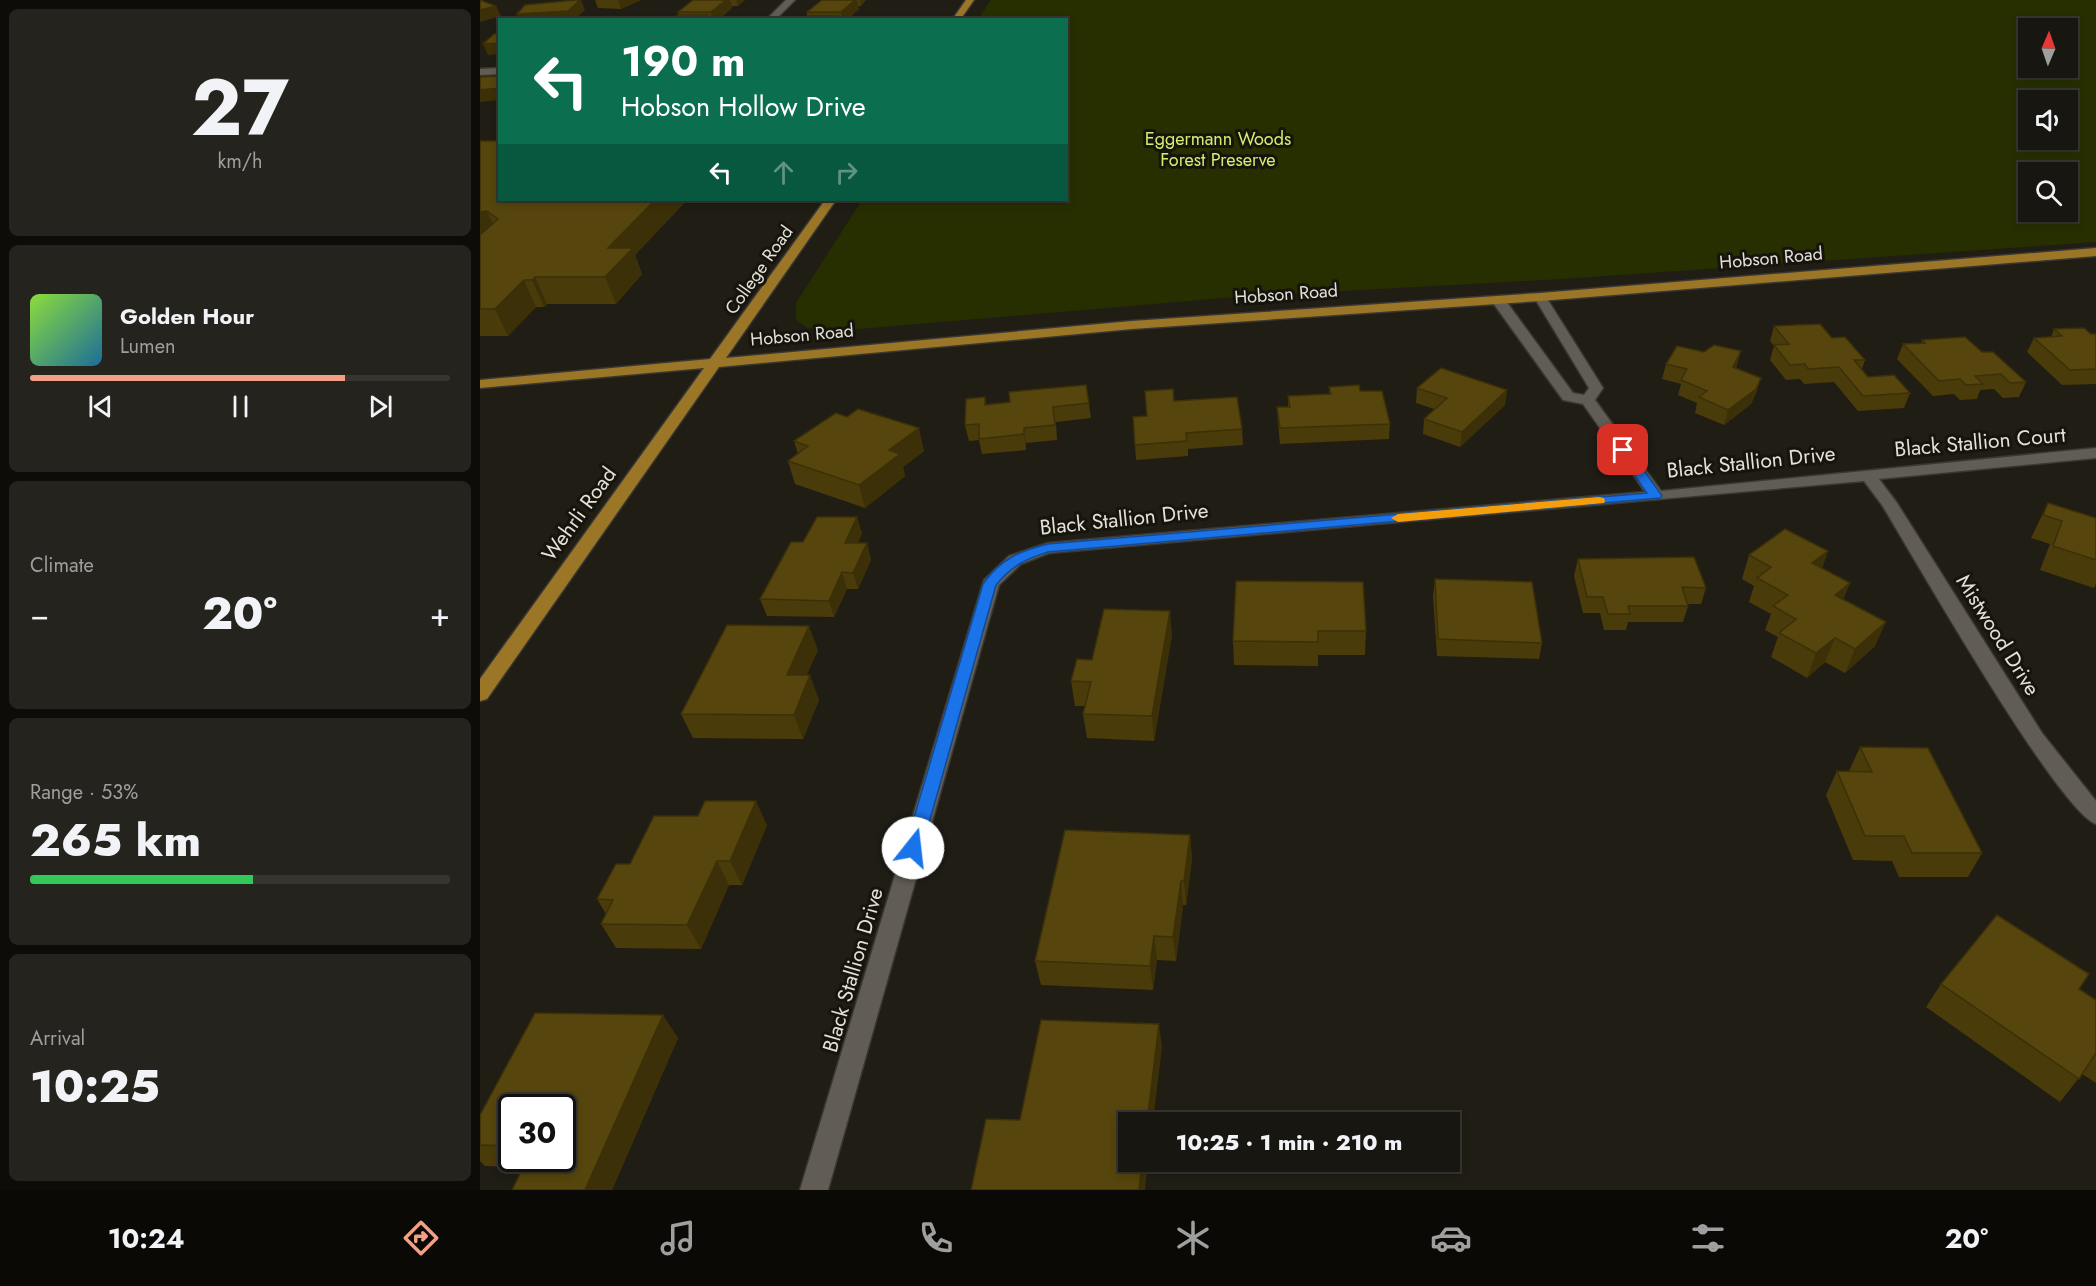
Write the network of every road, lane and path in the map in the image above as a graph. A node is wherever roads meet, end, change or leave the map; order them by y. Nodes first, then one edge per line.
1 (791, 0) edge
2 (970, 0) edge
3 (772, 18) edge
4 (957, 18) edge
5 (498, 71) edge
6 (480, 72) edge
7 (829, 201) edge
8 (2096, 252) edge
9 (1540, 297) junction
10 (1498, 300) junction
11 (717, 362) junction
12 (480, 384) edge
13 (1588, 400) junction
14 (2096, 453) edge
15 (1867, 474) junction
16 (1656, 496) junction
17 (480, 694) edge
18 (2096, 815) edge
19 (814, 1190) edge

1 - 3 street
2 - 4 main road
5 - 6 street
7 - 11 main road, College Road
8 - 9 main road, Hobson Road
9 - 10 main road, Hobson Road
9 - 13 street
10 - 11 main road, Hobson Road
10 - 13 street
11 - 12 main road, Hobson Road
11 - 17 main road, Wehrli Road
13 - 16 street
14 - 15 street, Black Stallion Court
15 - 16 street, Black Stallion Drive
15 - 18 street, Mistwood Drive
16 - 19 street, Black Stallion Drive

